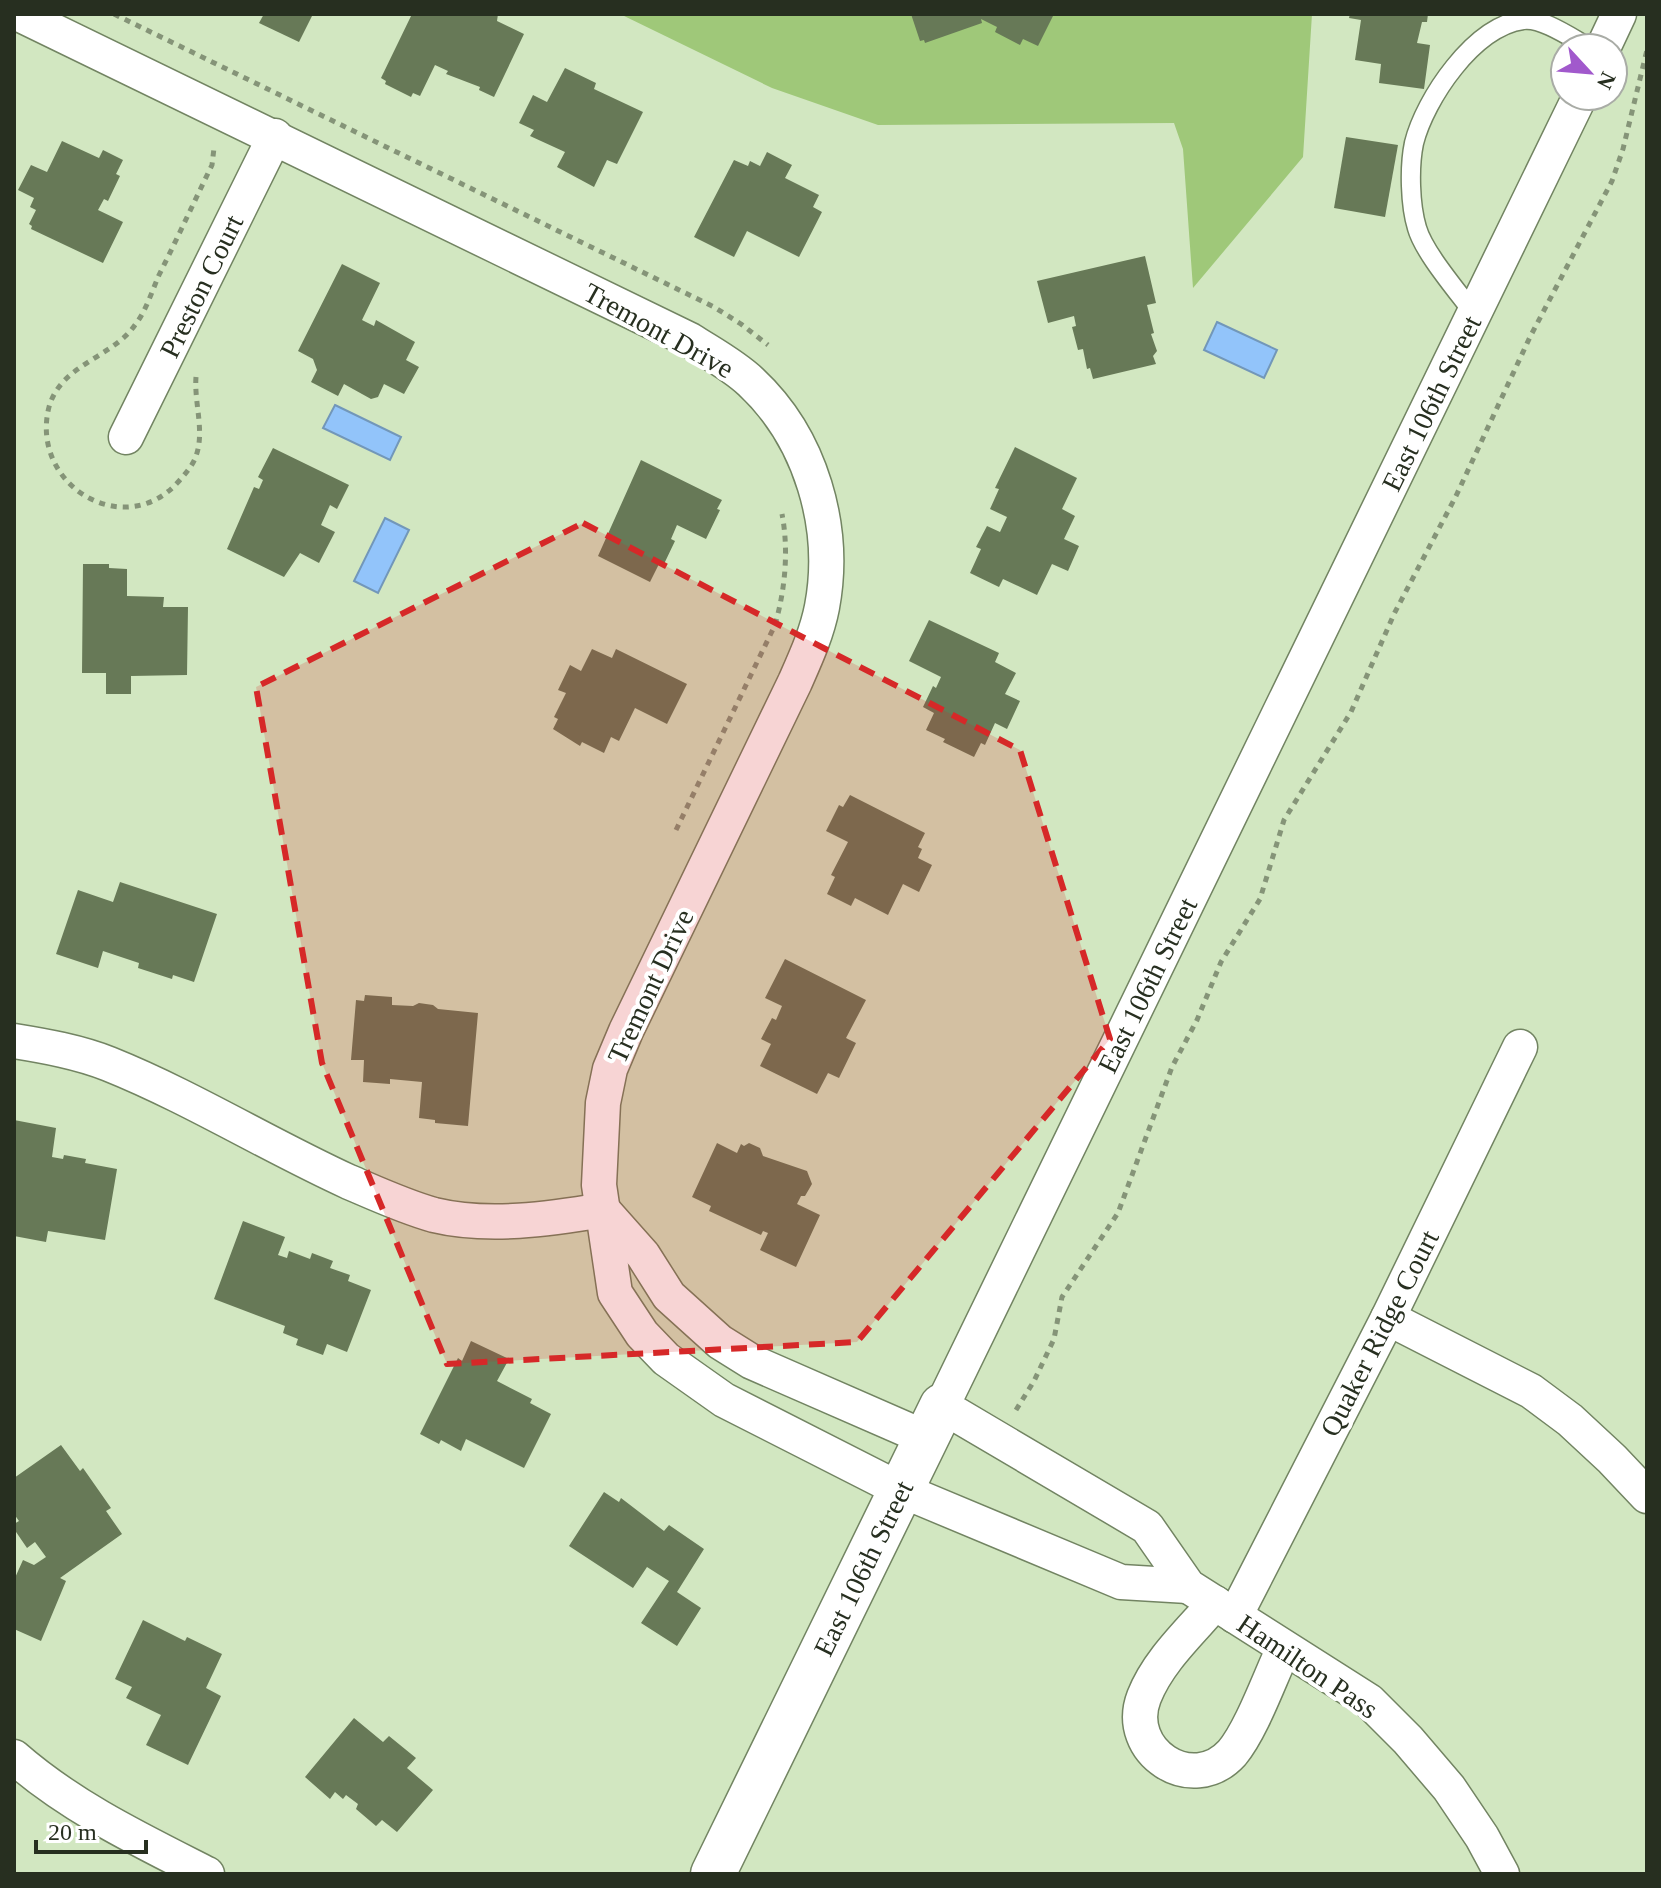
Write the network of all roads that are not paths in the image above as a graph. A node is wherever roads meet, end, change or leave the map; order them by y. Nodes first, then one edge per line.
1 (19, 14) edge
2 (1561, 32) edge
3 (1572, 112) edge
4 (275, 136) junction
5 (1475, 315) junction
6 (126, 437) dead end
7 (14, 1041) edge
8 (1520, 1047) dead end
9 (603, 1210) junction
10 (1388, 1318) junction
11 (934, 1422) junction
12 (901, 1490) junction
13 (1647, 1496) edge
14 (1212, 1602) junction
15 (1284, 1648) junction
16 (14, 1757) edge
17 (207, 1874) edge
18 (713, 1874) edge
19 (1502, 1874) edge

1 - 4 street, Tremont Drive
2 - 5 lane
3 - 5 street, East 106th Street
4 - 6 street, Preston Court
4 - 9 street, Tremont Drive
5 - 11 street, East 106th Street
7 - 9 street
8 - 10 street, Quaker Ridge Court
9 - 11 street
9 - 12 street, Tremont Drive
10 - 13 street
10 - 14 street, Quaker Ridge Court
11 - 12 street, East 106th Street
11 - 14 street, Hamilton Pass
12 - 14 street, Hamilton Pass
12 - 18 street, East 106th Street
14 - 15 street, Hamilton Pass
14 - 15 street, Quaker Ridge Court
15 - 19 street, Hamilton Pass
16 - 17 street

